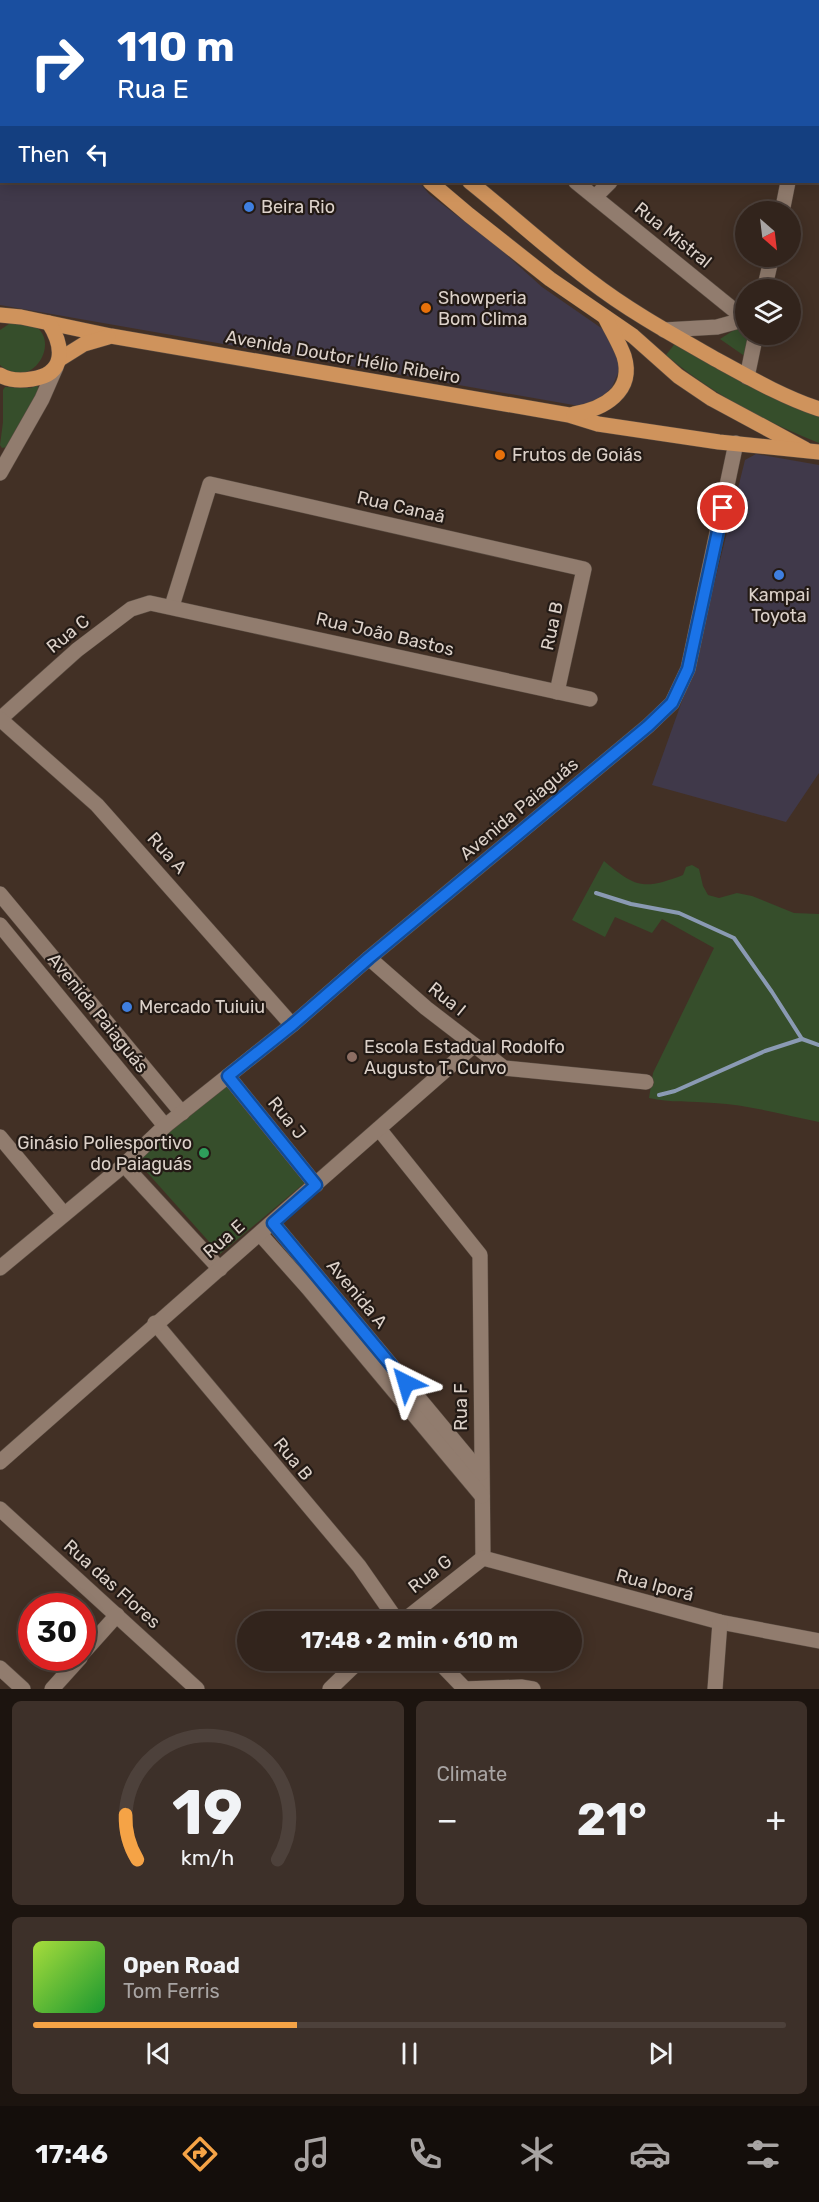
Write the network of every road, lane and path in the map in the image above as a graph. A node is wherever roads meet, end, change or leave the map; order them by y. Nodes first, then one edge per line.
1 (431, 183) edge
2 (471, 183) edge
3 (577, 183) edge
4 (609, 183) edge
5 (788, 183) edge
6 (595, 197) junction
7 (784, 201) edge
8 (735, 311) edge
9 (1, 317) edge
10 (605, 318) junction
11 (735, 322) edge
12 (49, 323) junction
13 (664, 330) junction
14 (111, 336) junction
15 (754, 345) edge
16 (58, 363) junction
17 (0, 375) edge
18 (747, 377) junction
19 (819, 409) edge
20 (569, 415) junction
21 (736, 443) junction
22 (812, 451) edge
23 (0, 472) edge
24 (584, 569) joint
25 (172, 606) junction
26 (557, 692) junction
27 (590, 699) dead end
28 (0, 719) edge
29 (0, 894) edge
30 (0, 925) edge
31 (369, 958) junction
32 (292, 1025) junction
33 (474, 1045) junction
34 (228, 1076) junction
35 (646, 1082) dead end
36 (182, 1113) junction
37 (165, 1126) junction
38 (379, 1129) junction
39 (0, 1137) edge
40 (124, 1165) junction
41 (316, 1185) junction
42 (64, 1214) junction
43 (273, 1223) junction
44 (260, 1234) junction
45 (0, 1268) edge
46 (220, 1269) junction
47 (155, 1323) junction
48 (0, 1462) edge
49 (481, 1473) junction
50 (482, 1496) junction
51 (0, 1509) edge
52 (483, 1558) junction
53 (392, 1611) edge
54 (414, 1611) edge
55 (117, 1615) junction
56 (720, 1622) junction
57 (96, 1639) edge
58 (819, 1641) edge
59 (0, 1668) edge
60 (68, 1671) edge
61 (349, 1671) edge
62 (448, 1671) edge
63 (464, 1688) edge
64 (23, 1689) edge
65 (52, 1689) edge
66 (197, 1689) edge
67 (330, 1689) edge
68 (533, 1689) edge
69 (715, 1689) edge

1 - 10 main road
2 - 13 main road
3 - 6 street, Rua Mistral
4 - 6 street
5 - 7 street
6 - 8 street, Rua Mistral
9 - 12 main road, Avenida Doutor Hélio Ribeiro
10 - 20 main road
10 - 22 main road
11 - 13 street
12 - 14 main road, Avenida Doutor Hélio Ribeiro
12 - 16 main road
13 - 18 main road
14 - 16 main road, Avenida Doutor Hélio Ribeiro
14 - 20 main road, Avenida Doutor Hélio Ribeiro
15 - 18 street
16 - 17 main road, Avenida Doutor Hélio Ribeiro
16 - 23 street
18 - 19 main road
20 - 21 main road, Avenida Doutor Hélio Ribeiro
21 - 22 main road, Avenida Doutor Hélio Ribeiro
21 - 31 street, Avenida Paiaguás
24 - 25 street, Rua Canaã
24 - 26 street, Rua B
25 - 26 street, Rua João Bastos
25 - 28 street, Rua C
26 - 27 street, Rua João Bastos
28 - 32 street, Rua A
29 - 36 street, Avenida Paiaguás
30 - 37 street, Avenida Paiaguás
31 - 32 street, Avenida Paiaguás
31 - 33 street, Rua I
32 - 34 street, Avenida Paiaguás
33 - 35 street, Rua I
33 - 38 street, Rua E
34 - 36 street, Avenida Paiaguás
34 - 41 street, Rua J
36 - 37 street, Avenida Paiaguás
37 - 40 street, Avenida Paiaguás
38 - 41 street, Rua E
38 - 49 street, Rua F
39 - 42 street
40 - 42 street, Avenida Paiaguás
40 - 46 street
41 - 43 street, Rua E
42 - 45 street, Avenida Paiaguás
43 - 44 street, Rua E
43 - 49 street, Avenida A
44 - 46 street, Rua E
44 - 50 street, Avenida A
46 - 47 street, Rua E
47 - 48 street, Rua E
47 - 53 street, Rua B
49 - 50 street, Rua F
50 - 52 street, Rua F
51 - 55 street, Rua das Flores
52 - 54 street, Rua G
52 - 56 street, Rua Iporá
55 - 57 street
55 - 66 street, Rua das Flores
56 - 58 street, Rua Iporá
56 - 69 street
59 - 64 street
60 - 65 street
61 - 67 street
62 - 63 street
63 - 68 street

